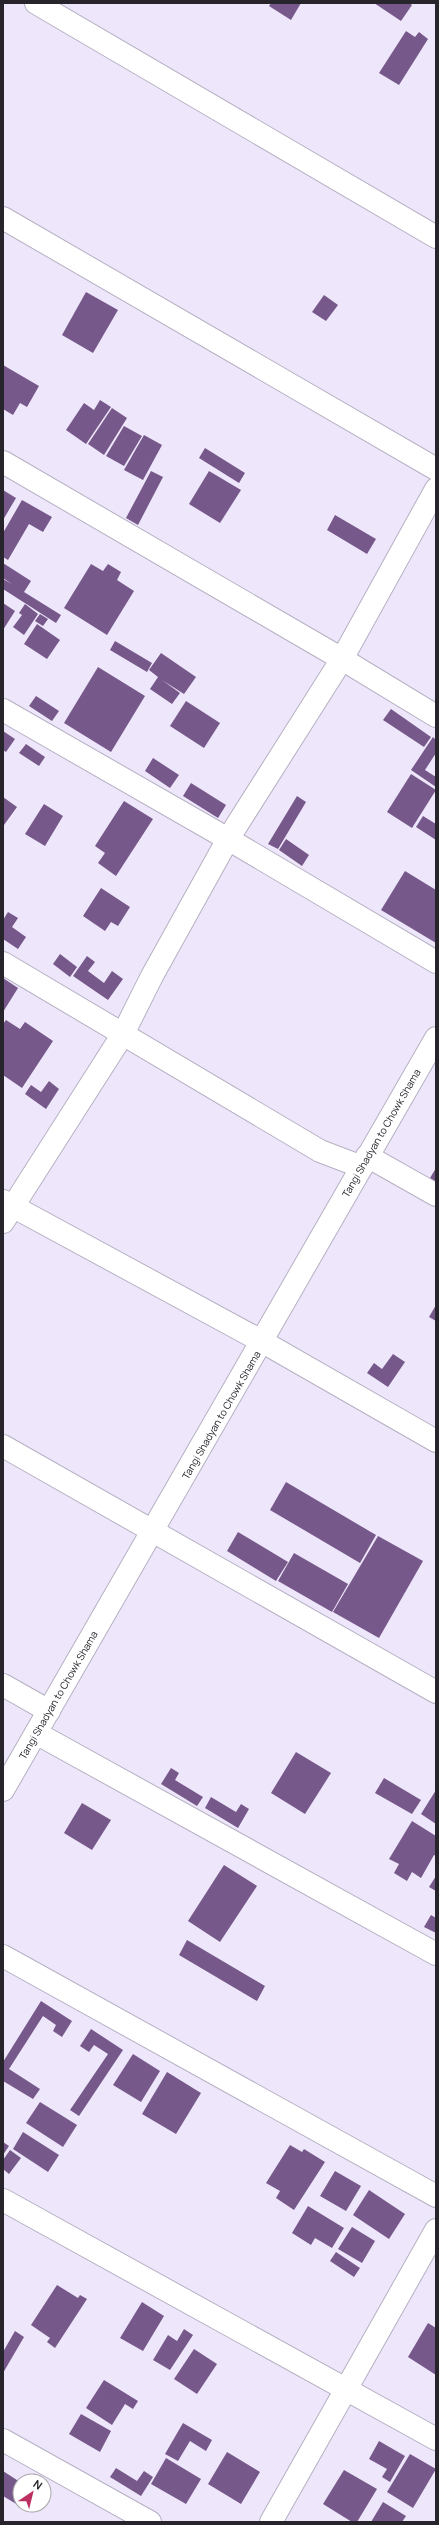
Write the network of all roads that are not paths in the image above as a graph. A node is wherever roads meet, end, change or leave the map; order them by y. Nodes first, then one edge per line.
1 (36, 3) edge
2 (3, 218) edge
3 (436, 238) edge
4 (3, 462) edge
5 (436, 469) edge
6 (436, 489) edge
7 (342, 659) junction
8 (3, 710) edge
9 (436, 716) edge
10 (228, 839) junction
11 (436, 962) edge
12 (3, 963) edge
13 (123, 1034) junction
14 (436, 1038) edge
15 (364, 1161) junction
16 (436, 1195) edge
17 (6, 1210) edge
18 (263, 1342) junction
19 (436, 1441) edge
20 (3, 1446) edge
21 (153, 1532) junction
22 (3, 1685) edge
23 (436, 1692) edge
24 (49, 1711) junction
25 (36, 1733) junction
26 (3, 1790) edge
27 (436, 1954) edge
28 (3, 1956) edge
29 (436, 2196) edge
30 (3, 2200) edge
31 (436, 2230) edge
32 (346, 2389) junction
33 (436, 2439) edge
34 (3, 2440) edge
35 (150, 2522) edge
36 (271, 2522) edge

1 - 3 street
2 - 5 street
4 - 7 street
6 - 7 street
7 - 9 street
7 - 10 street
8 - 10 street
10 - 11 street
10 - 13 street
12 - 13 street
13 - 15 street
13 - 17 street
14 - 15 street, Tangi Shadyan to Chowk Shama
15 - 16 street
15 - 18 street, Tangi Shadyan to Chowk Shama
17 - 18 street
18 - 19 street
18 - 21 street, Tangi Shadyan to Chowk Shama
20 - 21 street
21 - 23 street
21 - 24 street, Tangi Shadyan to Chowk Shama
22 - 24 street
24 - 25 street, Tangi Shadyan to Chowk Shama
25 - 26 street, Tangi Shadyan to Chowk Shama
25 - 27 street
28 - 29 street
30 - 32 street
31 - 32 street
32 - 33 street
32 - 36 street
34 - 35 street

